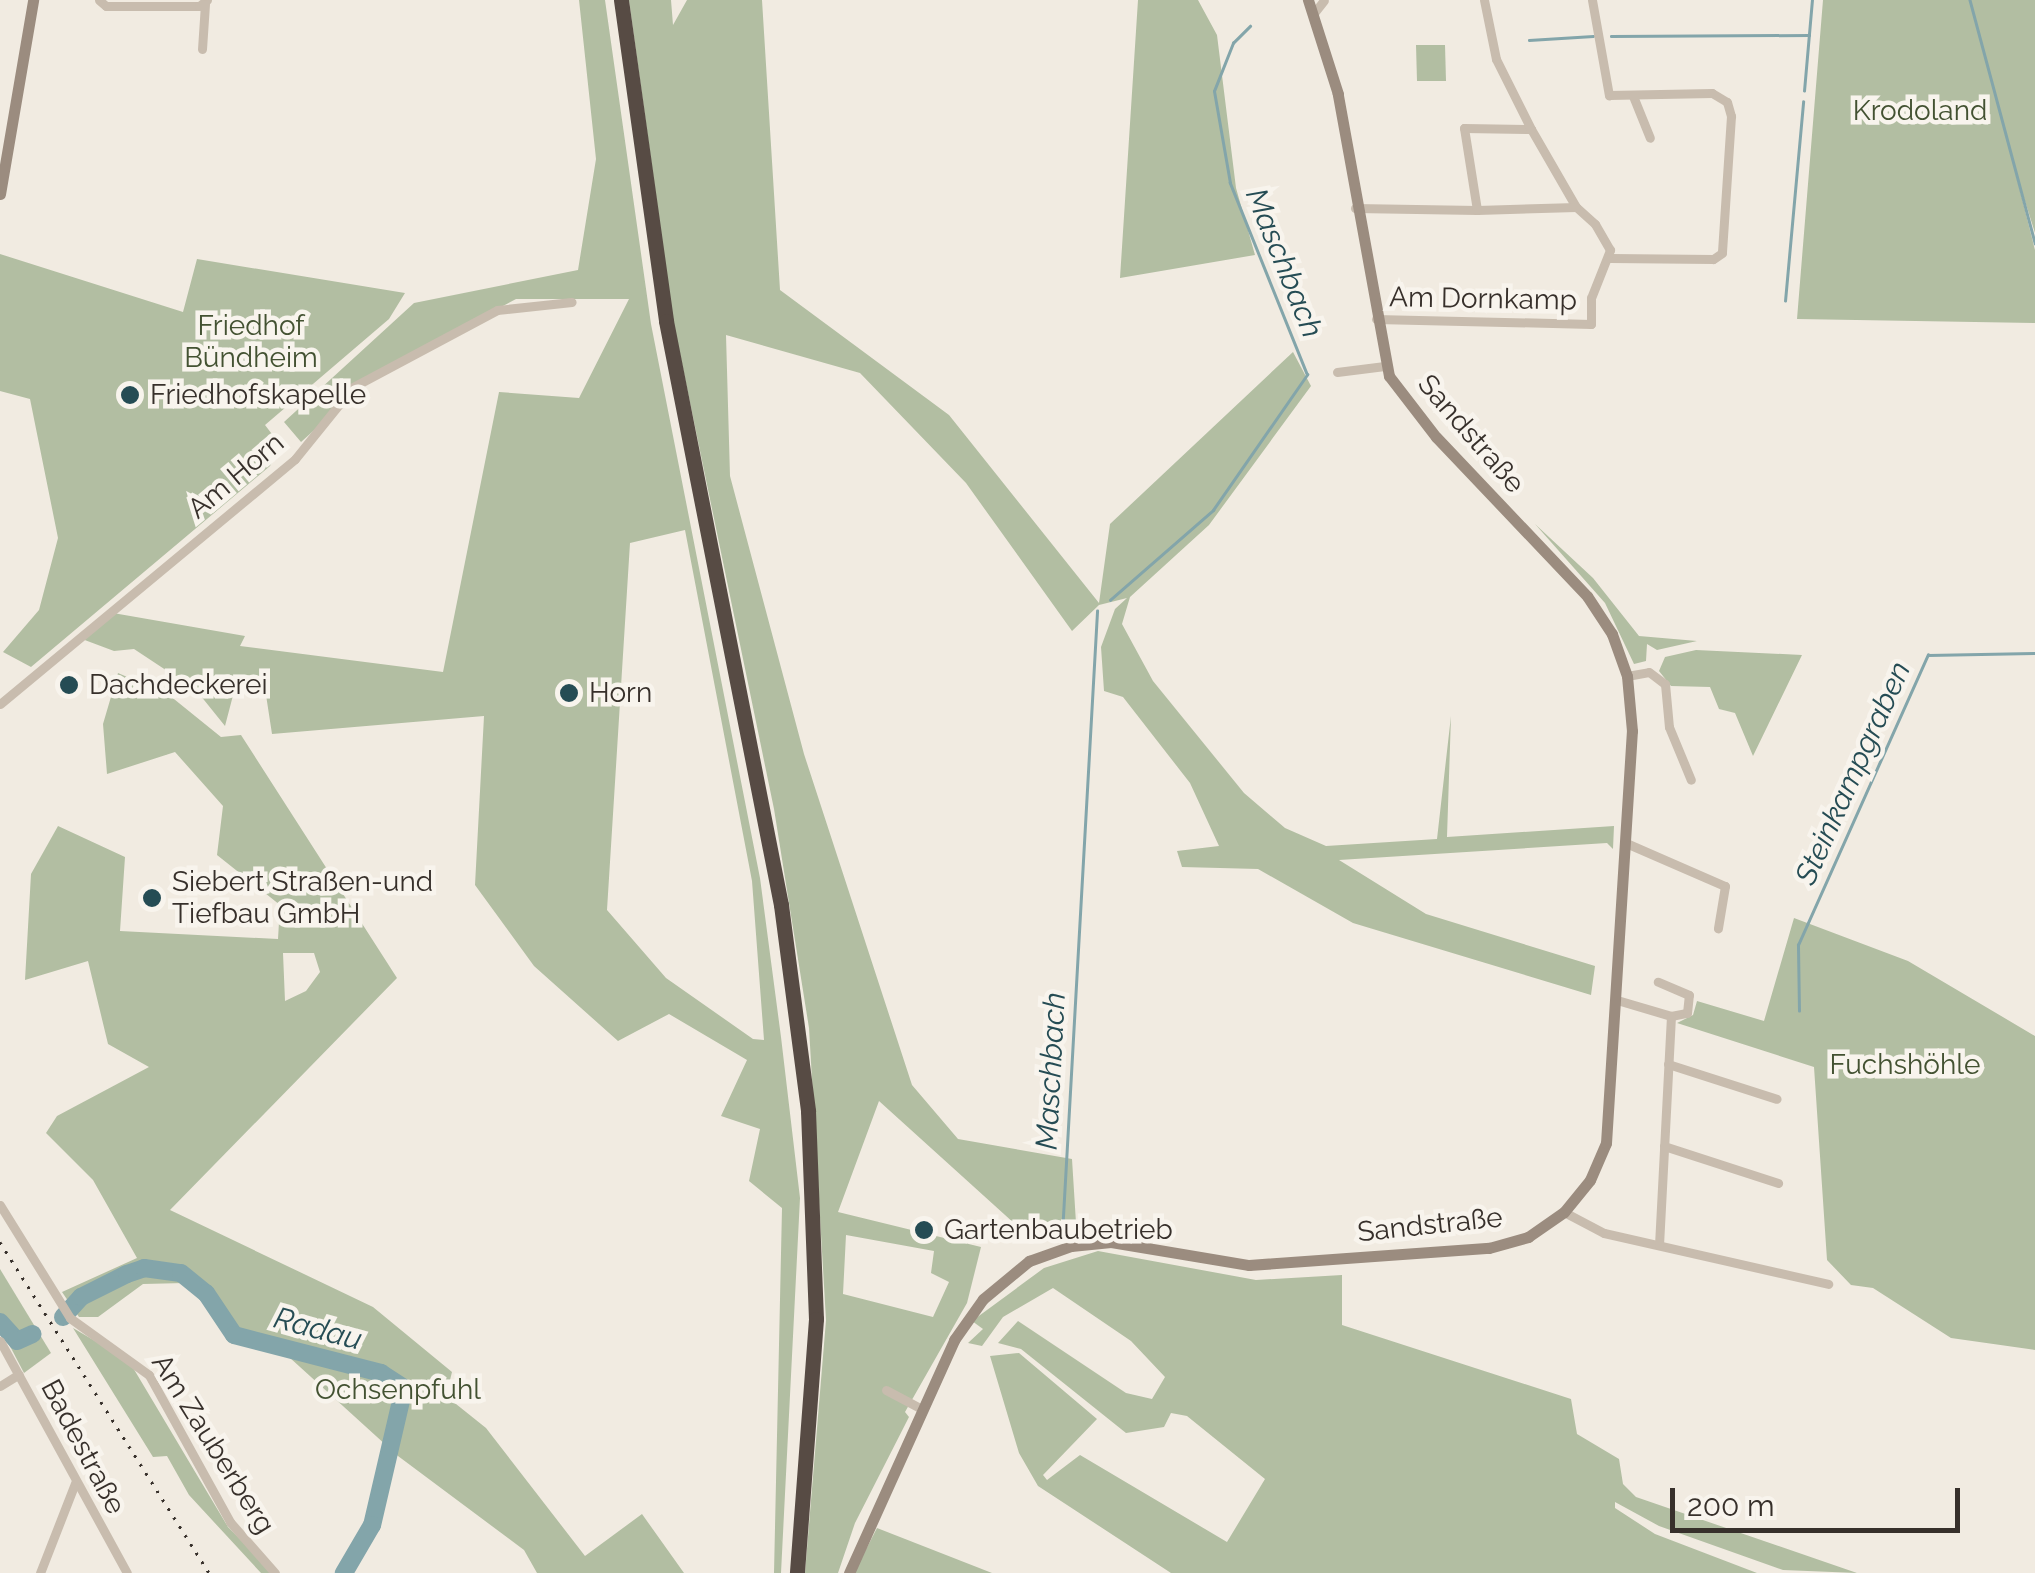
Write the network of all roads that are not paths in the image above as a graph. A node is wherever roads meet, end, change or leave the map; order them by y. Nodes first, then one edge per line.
1 (33, 0) edge
2 (99, 0) edge
3 (612, 0) edge
4 (622, 0) edge
5 (1308, 0) edge
6 (1324, 0) edge
7 (1484, 0) edge
8 (1592, 0) edge
9 (206, 2) edge
10 (1314, 13) junction
11 (202, 49) dead end
12 (1633, 96) junction
13 (1531, 129) junction
14 (1650, 138) dead end
15 (0, 194) edge
16 (1576, 207) junction
17 (1355, 208) junction
18 (1476, 210) junction
19 (1610, 258) junction
20 (652, 263) junction
21 (572, 302) dead end
22 (1374, 319) junction
23 (1385, 366) junction
24 (1337, 372) dead end
25 (1627, 676) junction
26 (0, 704) edge
27 (1691, 780) dead end
28 (1626, 844) junction
29 (1718, 928) dead end
30 (1658, 982) dead end
31 (1618, 1000) junction
32 (1671, 1016) junction
33 (1668, 1064) junction
34 (1777, 1100) dead end
35 (1664, 1146) junction
36 (1778, 1183) dead end
37 (0, 1205) edge
38 (1564, 1212) junction
39 (1659, 1245) junction
40 (1828, 1284) dead end
41 (0, 1342) edge
42 (19, 1374) junction
43 (808, 1377) junction
44 (0, 1386) edge
45 (886, 1390) dead end
46 (921, 1409) junction
47 (75, 1484) junction
48 (40, 1573) edge
49 (126, 1573) edge
50 (275, 1573) edge
51 (788, 1573) edge
52 (798, 1573) edge
53 (849, 1573) edge

1 - 15 street
2 - 9 street
3 - 20 highway
4 - 20 highway
5 - 10 street, Sandstraße
6 - 10 street
7 - 13 street
8 - 12 street
9 - 11 street
10 - 17 street, Sandstraße
12 - 14 street
12 - 19 street
13 - 16 street
13 - 18 street
16 - 18 street
16 - 19 street
17 - 18 street
17 - 22 street, Sandstraße
19 - 22 street, Am Dornkamp
20 - 43 highway
21 - 26 street, Am Horn
22 - 23 street, Sandstraße
23 - 24 street, Sandstraße
23 - 25 street, Sandstraße
25 - 27 street
25 - 28 street, Sandstraße
28 - 29 street
28 - 31 street, Sandstraße
30 - 32 street
31 - 32 street
31 - 38 street, Sandstraße
32 - 33 street
33 - 34 street
33 - 35 street
35 - 36 street
35 - 39 street
37 - 50 street, Am Zauberberg
38 - 39 street
38 - 46 street, Sandstraße
39 - 40 street
41 - 42 street, Badestraße
42 - 44 street
42 - 47 street, Badestraße
43 - 51 highway
43 - 52 highway
45 - 46 street
46 - 53 street, Sandstraße
47 - 48 street
47 - 49 street, Badestraße

